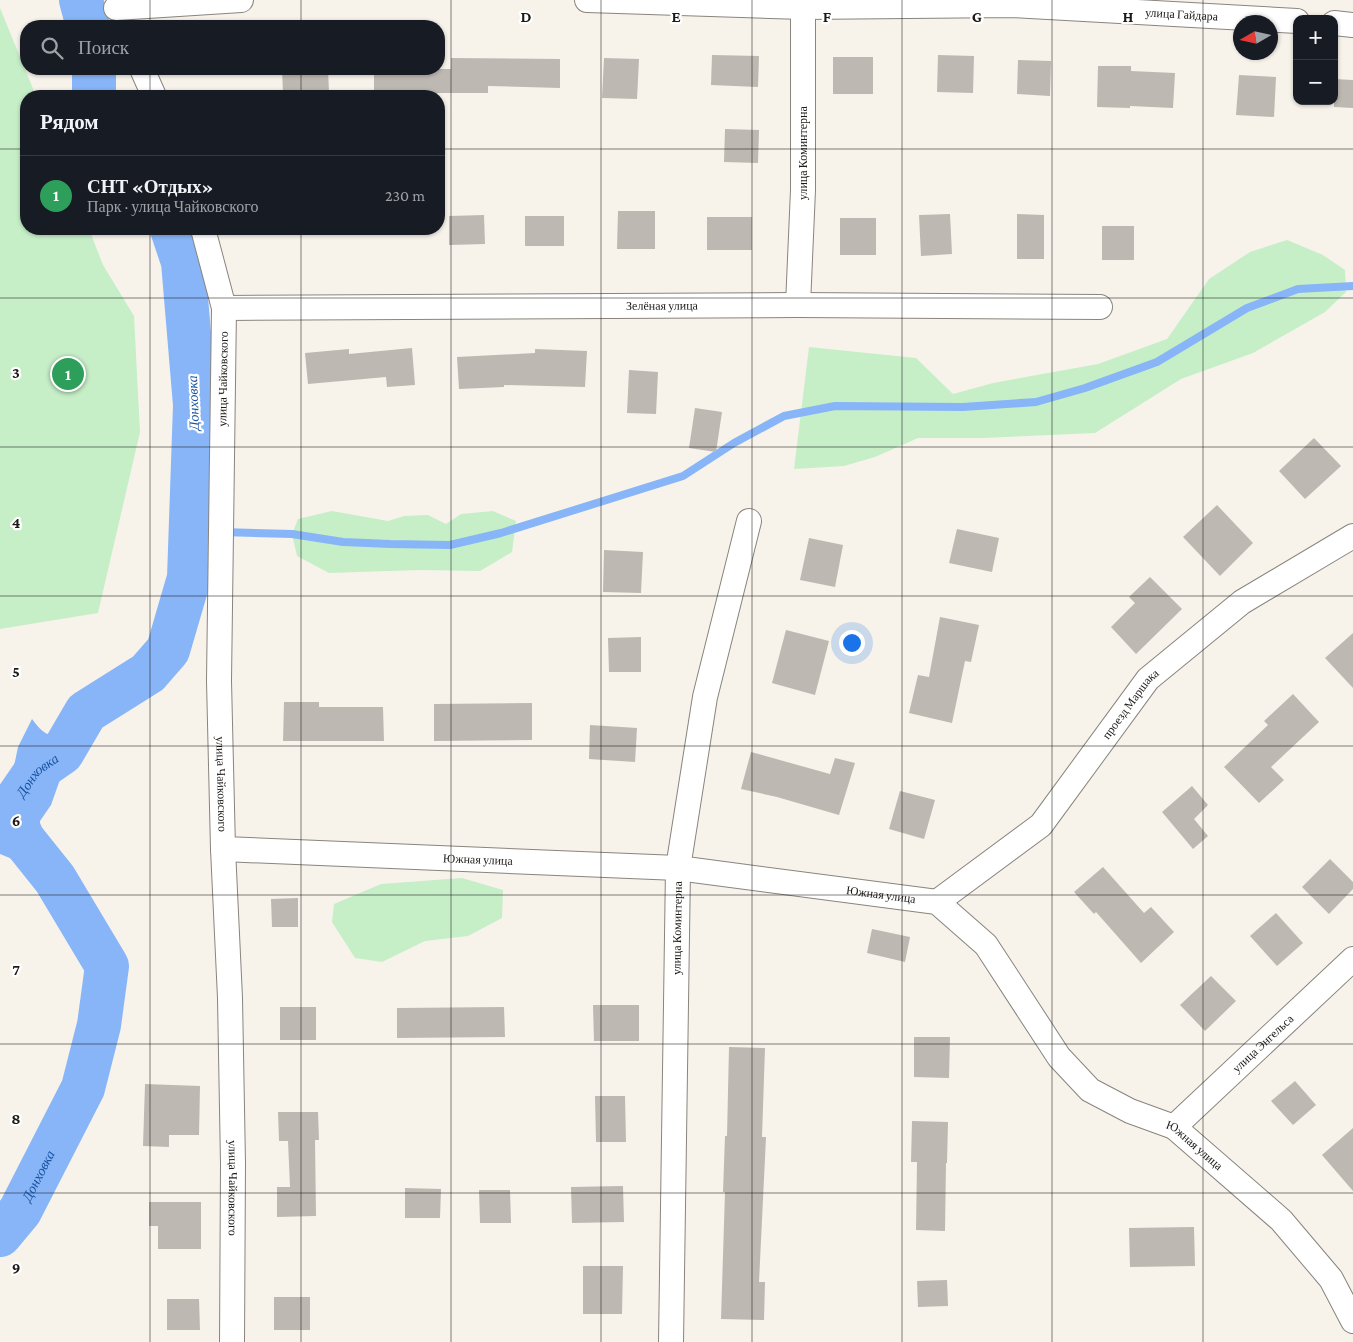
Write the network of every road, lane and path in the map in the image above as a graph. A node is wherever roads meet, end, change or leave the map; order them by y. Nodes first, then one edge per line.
1 (241, 0) edge
2 (587, 0) edge
3 (803, 3) edge
4 (117, 11) edge
5 (1293, 21) edge
6 (1338, 24) edge
7 (1353, 25) edge
8 (145, 75) edge
9 (151, 90) edge
10 (205, 235) edge
11 (798, 306) junction
12 (1100, 307) dead end
13 (224, 308) junction
14 (749, 521) dead end
15 (1353, 536) edge
16 (223, 849) junction
17 (678, 868) junction
18 (937, 902) junction
19 (1353, 959) edge
20 (1174, 1127) junction
21 (1353, 1321) edge
22 (232, 1342) edge
23 (671, 1342) edge

1 - 4 street
2 - 3 street, улица Гайдара
3 - 5 street, улица Гайдара
3 - 11 street, улица Коминтерна
6 - 7 street
8 - 9 street
10 - 13 street, улица Чайковского
11 - 12 street, Зелёная улица
11 - 13 street, Зелёная улица
13 - 16 street, улица Чайковского
14 - 17 street, улица Коминтерна
15 - 18 street, проезд Маршака
16 - 17 street, Южная улица
16 - 22 street, улица Чайковского
17 - 18 street, Южная улица
17 - 23 street, улица Коминтерна
18 - 20 street, Южная улица
19 - 20 street, улица Энгельса
20 - 21 street, Южная улица

